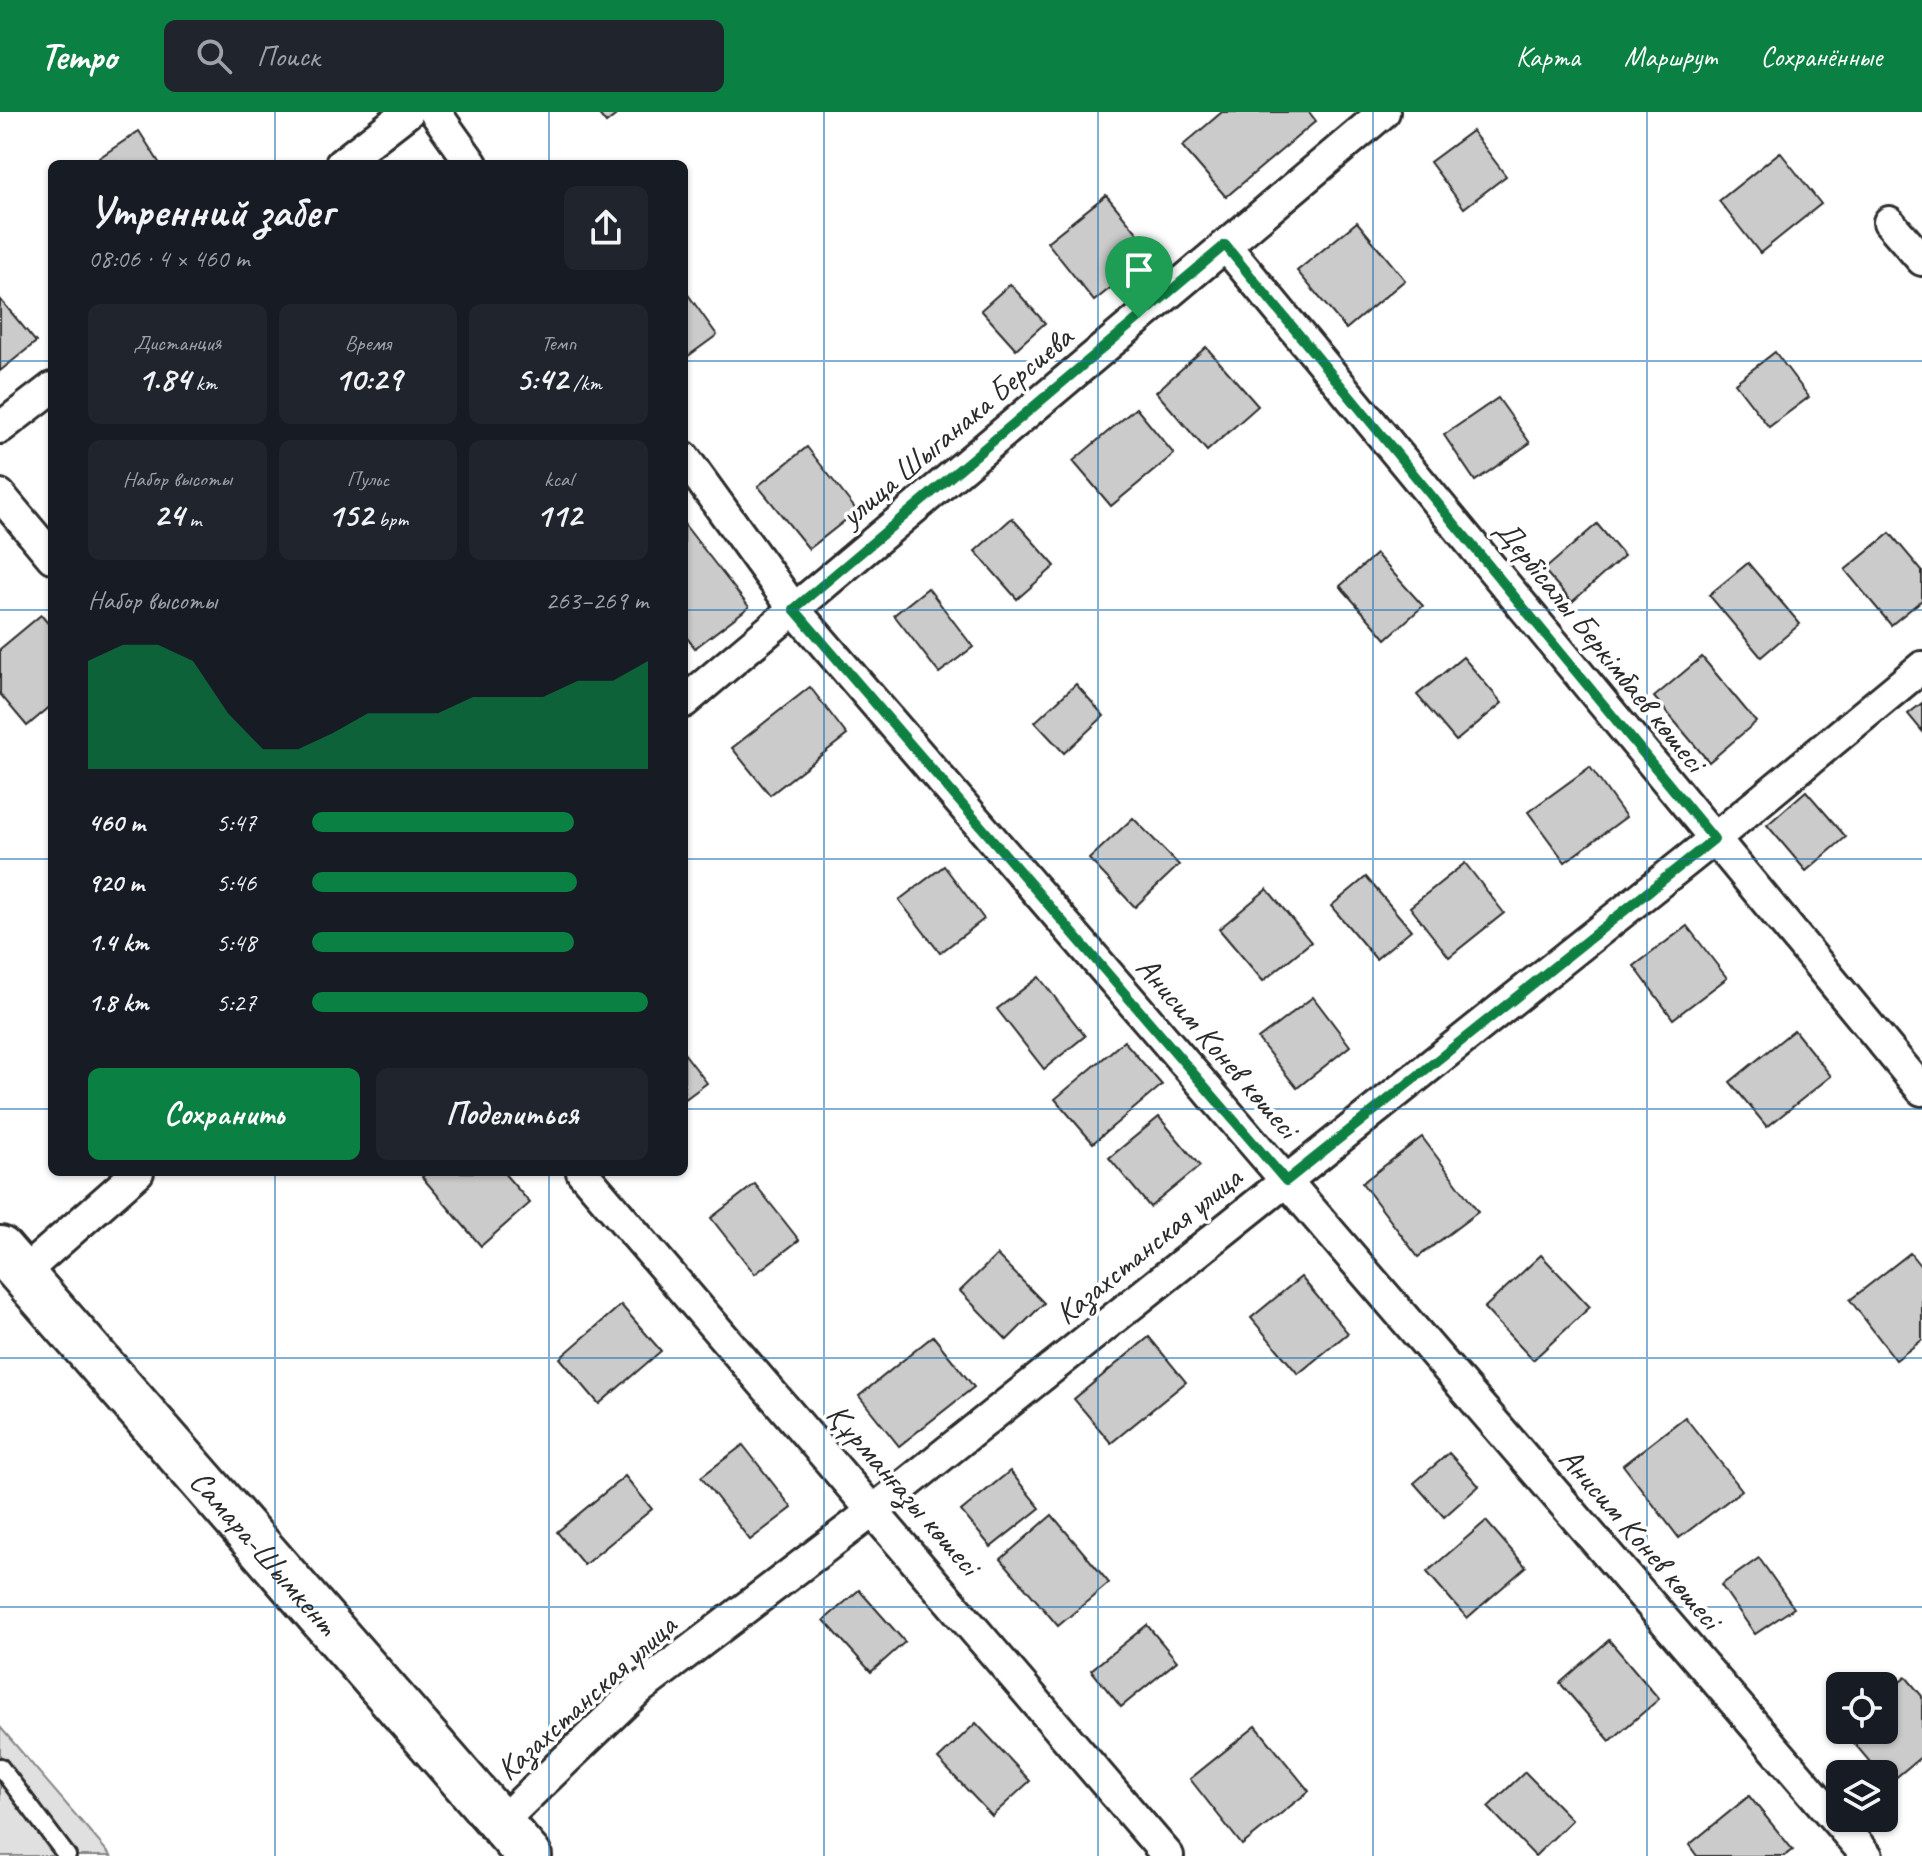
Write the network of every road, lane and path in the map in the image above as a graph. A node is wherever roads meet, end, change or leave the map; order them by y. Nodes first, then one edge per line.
1 (408, 112) edge
2 (435, 112) edge
3 (1384, 112) edge
4 (346, 160) edge
5 (469, 160) edge
6 (1889, 222) dead end
7 (1225, 245) junction
8 (1922, 260) edge
9 (48, 391) edge
10 (0, 428) edge
11 (688, 463) edge
12 (0, 495) edge
13 (48, 552) edge
14 (794, 609) junction
15 (1922, 667) edge
16 (688, 699) edge
17 (1714, 839) junction
18 (1922, 1090) edge
19 (132, 1176) edge
20 (585, 1176) edge
21 (1286, 1181) junction
22 (11, 1262) edge
23 (874, 1510) junction
24 (0, 1767) edge
25 (500, 1823) junction
26 (67, 1856) edge
27 (529, 1856) edge
28 (1168, 1856) edge
29 (1867, 1856) edge

1 - 4 street
2 - 5 street
3 - 7 street, улица Шыганака Берсиева
6 - 8 street
7 - 14 street, улица Шыганака Берсиева
7 - 17 street, Дербісалы Беркімбаев көшесі
9 - 10 street
11 - 14 street, Анисим Конев көшесі
12 - 13 street
14 - 16 street, улица Шыганака Берсиева
14 - 21 street, Анисим Конев көшесі
15 - 17 street, Казахстанская улица
17 - 18 street, Дербісалы Беркімбаев көшесі
17 - 21 street, Казахстанская улица
19 - 22 street
20 - 23 street, Құрманғазы көшесі
21 - 23 street, Казахстанская улица
21 - 29 street, Анисим Конев көшесі
22 - 25 highway, Самара-Шымкент
23 - 25 street, Казахстанская улица
23 - 28 street, Құрманғазы көшесі
24 - 26 lane
25 - 27 highway, Самара-Шымкент

